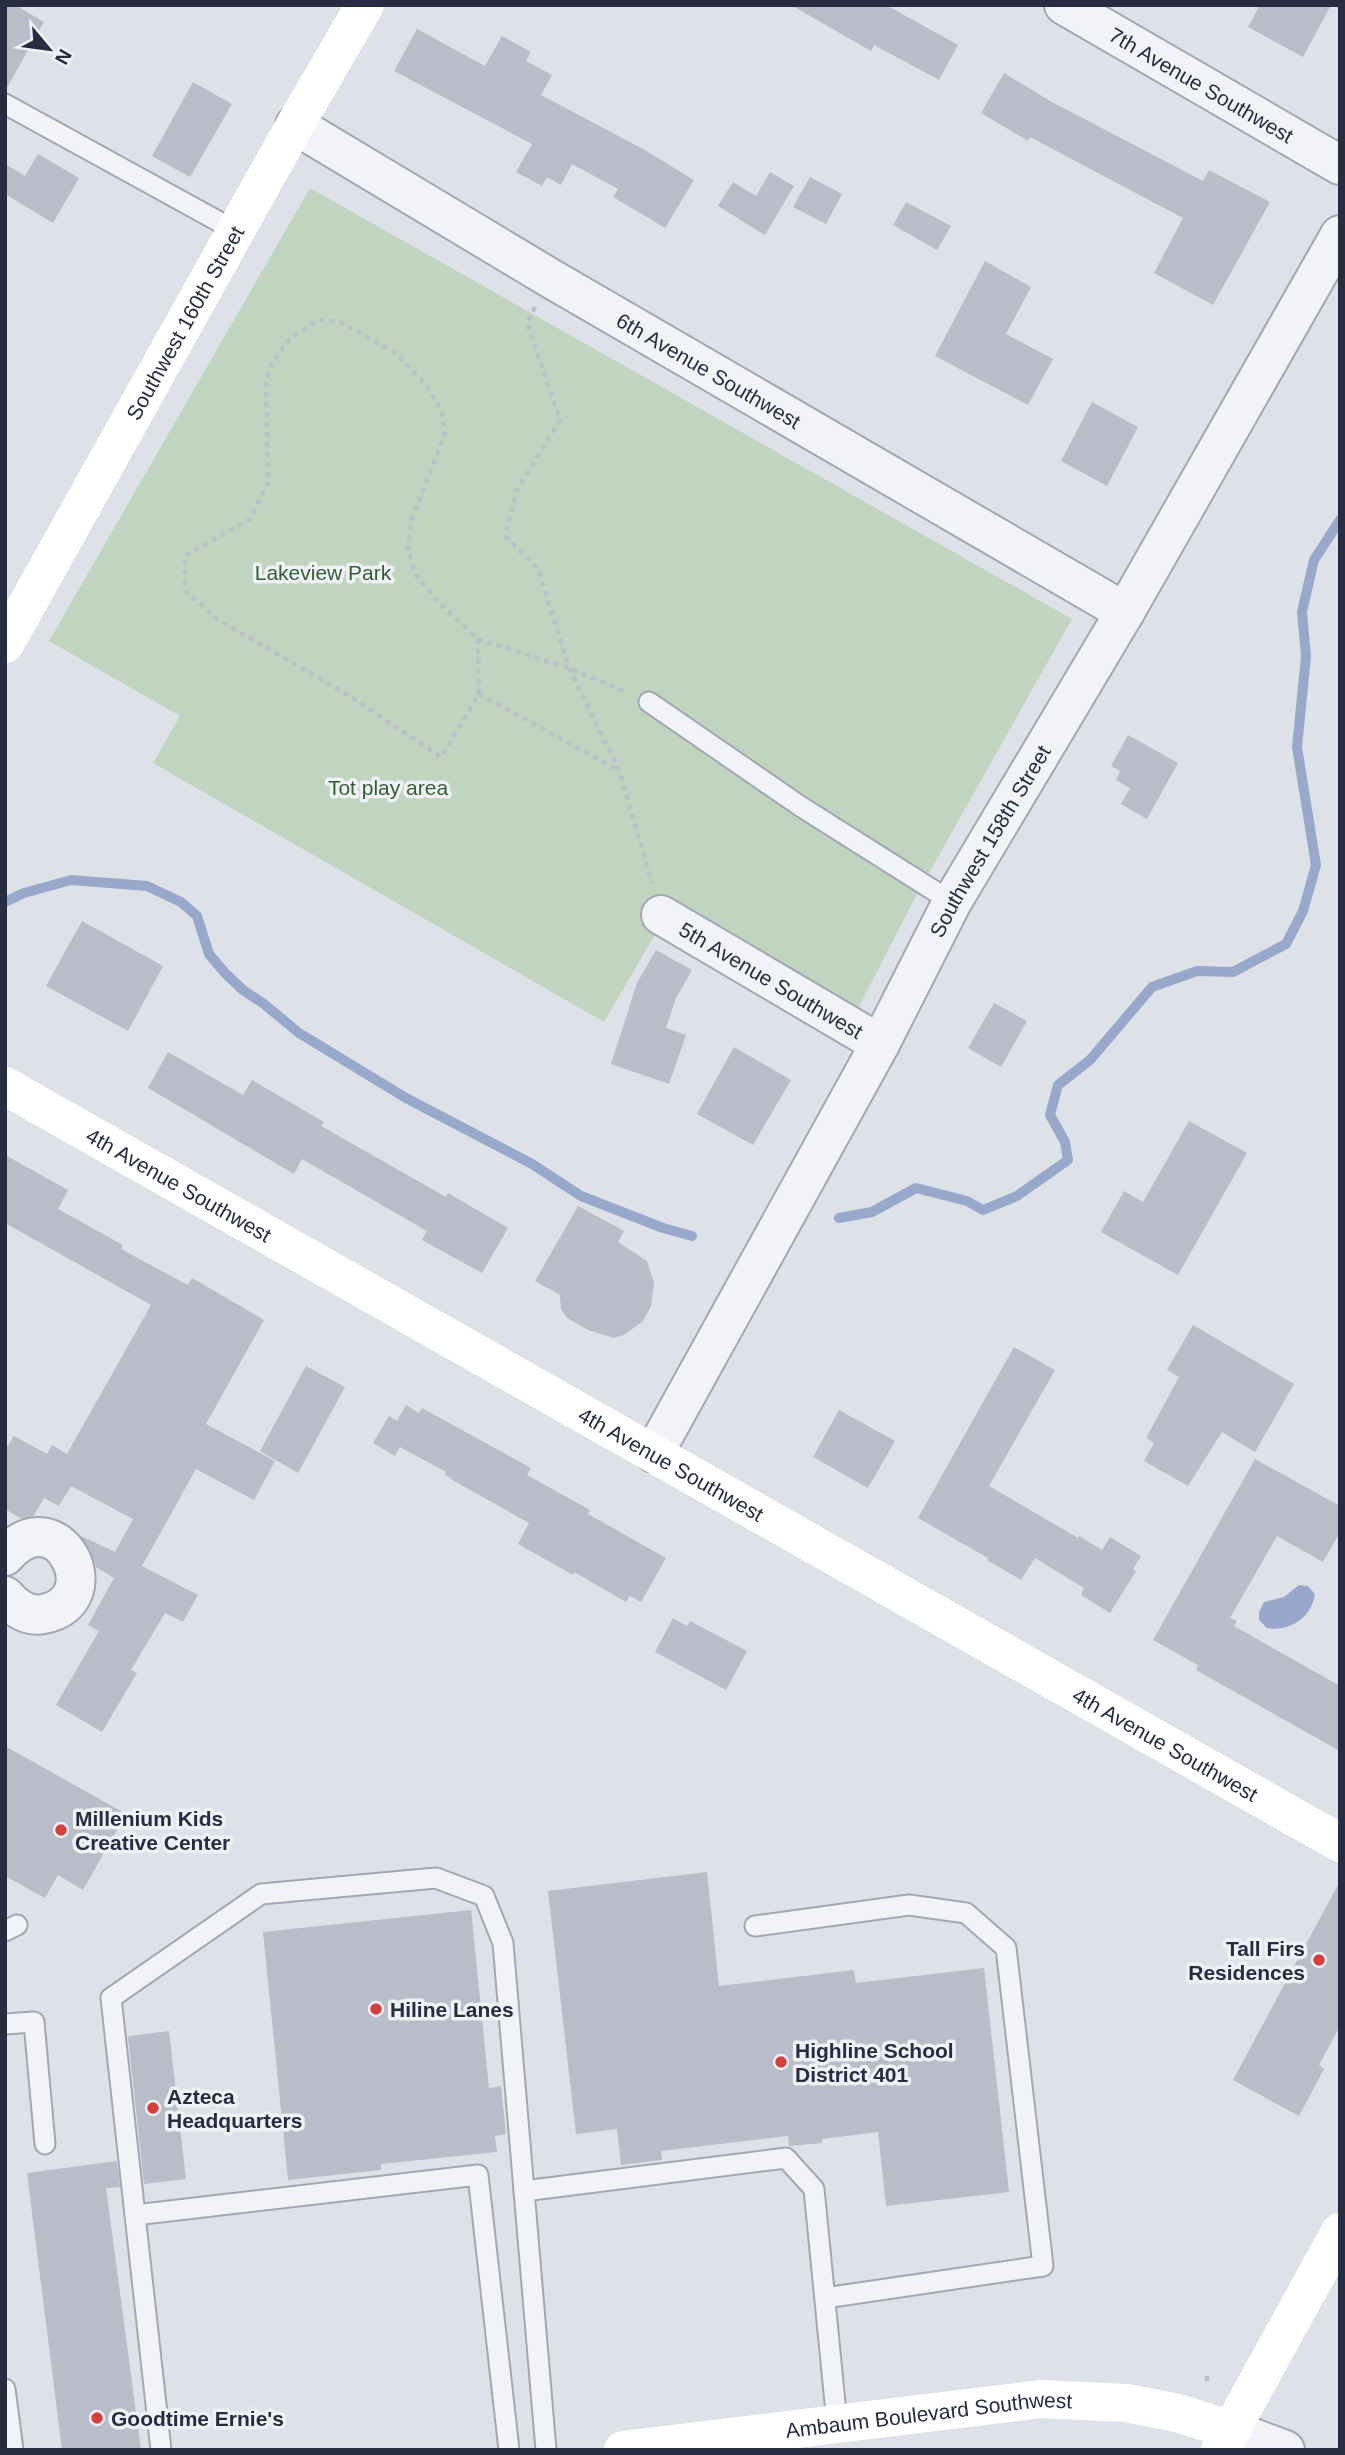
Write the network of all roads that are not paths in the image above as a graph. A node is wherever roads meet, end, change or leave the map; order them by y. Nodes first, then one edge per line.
1 (365, 5) edge
2 (1064, 5) edge
3 (5, 104) edge
4 (295, 125) junction
5 (1340, 165) edge
6 (236, 231) junction
7 (1340, 235) edge
8 (1125, 612) junction
9 (5, 644) edge
10 (649, 702) road end
11 (952, 902) junction
12 (662, 915) road end
13 (880, 1044) junction
14 (5, 1086) edge
15 (654, 1453) junction
16 (5, 1556) edge
17 (5, 1596) edge
18 (1340, 1843) edge
19 (755, 1926) dead end
20 (5, 2024) edge
21 (45, 2144) dead end
22 (524, 2191) junction
23 (135, 2215) junction
24 (1340, 2232) edge
25 (825, 2298) junction
26 (5, 2389) edge
27 (837, 2423) junction
28 (1226, 2440) edge
29 (639, 2449) edge
30 (13, 2450) edge
31 (161, 2450) edge
32 (509, 2450) edge
33 (546, 2450) edge
34 (1285, 2450) edge

1 - 4 street, Southwest 160th Street
2 - 5 street, 7th Avenue Southwest
3 - 6 lane
4 - 6 street, Southwest 160th Street
4 - 8 street, 6th Avenue Southwest
6 - 9 street, Southwest 160th Street
7 - 8 street, Southwest 158th Street
8 - 11 street, Southwest 158th Street
10 - 11 lane
11 - 13 street, Southwest 158th Street
12 - 13 street, 5th Avenue Southwest
13 - 15 street, Southwest 158th Street
14 - 15 street, 4th Avenue Southwest
15 - 18 street, 4th Avenue Southwest
16 - 17 street
19 - 25 lane
20 - 21 lane
22 - 23 lane
22 - 25 lane
22 - 33 lane
23 - 31 lane
23 - 32 lane
24 - 28 street
25 - 27 lane
26 - 30 lane
27 - 28 street, Ambaum Boulevard Southwest
27 - 29 street, Ambaum Boulevard Southwest
28 - 34 street

